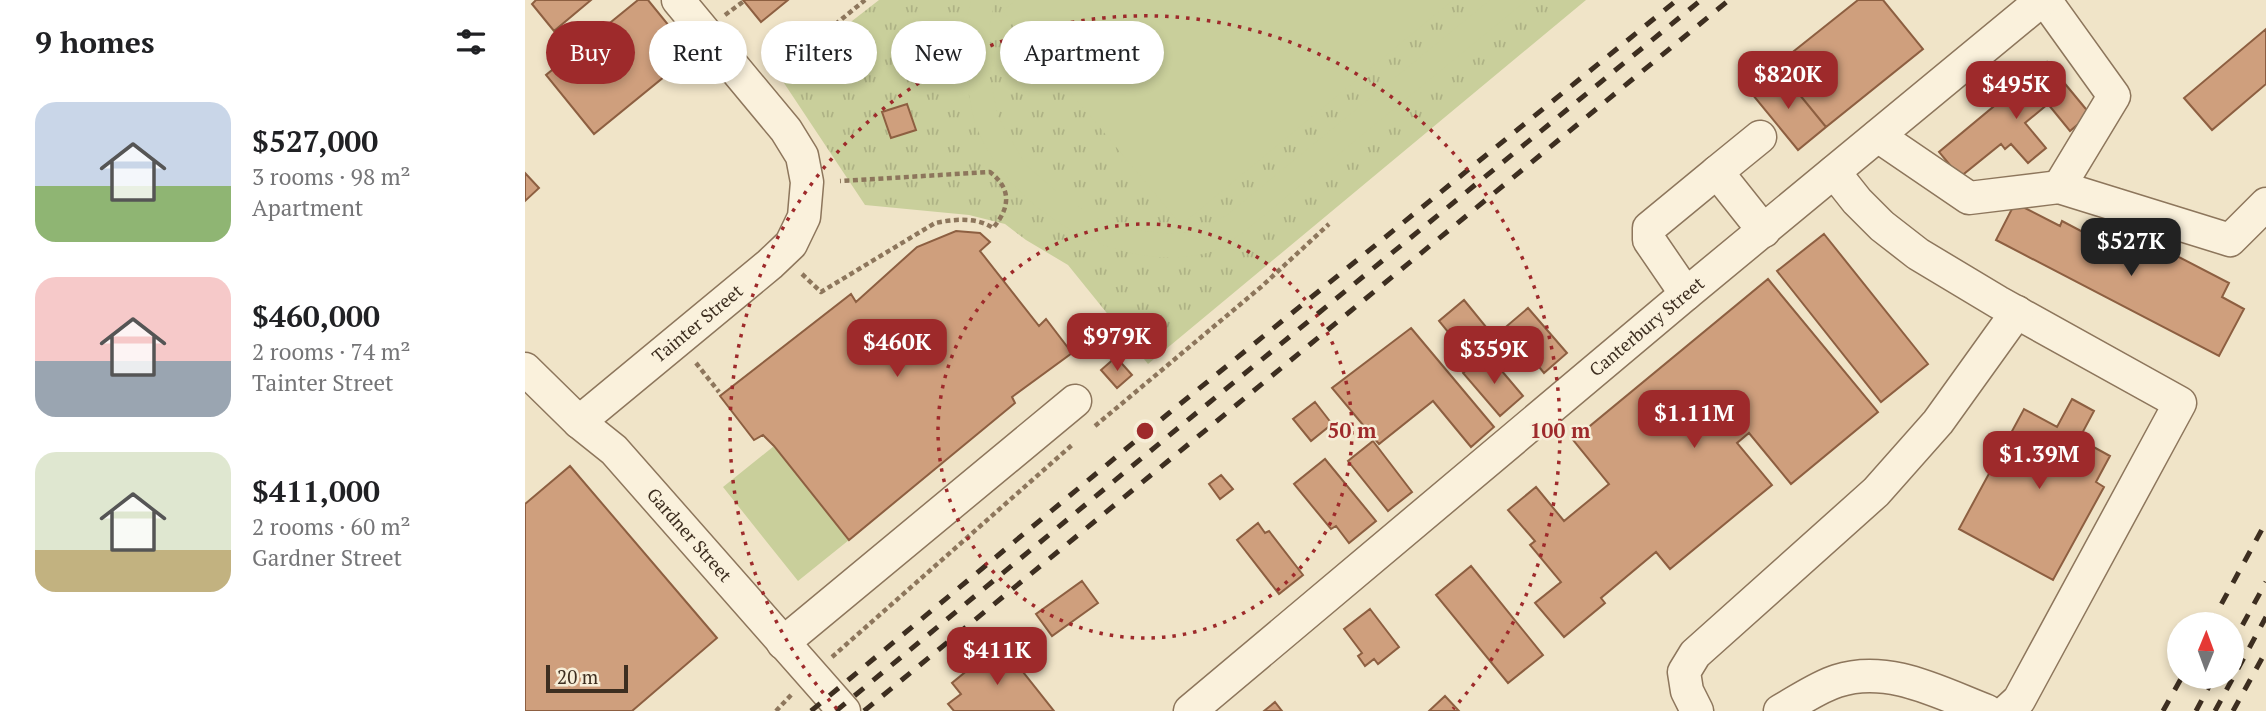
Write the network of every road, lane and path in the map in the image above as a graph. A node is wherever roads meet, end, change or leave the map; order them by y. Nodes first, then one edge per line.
1 (678, 0) edge
2 (865, 0) edge
3 (2044, 0) edge
4 (744, 1) edge
5 (721, 18) dead end
6 (840, 21) edge
7 (1878, 136) junction
8 (1760, 137) dead end
9 (1717, 172) junction
10 (1834, 173) junction
11 (840, 181) dead end
12 (2059, 187) junction
13 (2266, 204) edge
14 (1329, 224) dead end
15 (1764, 231) junction
16 (802, 274) dead end
17 (1686, 294) junction
18 (2017, 312) junction
19 (696, 362) dead end
20 (525, 369) edge
21 (719, 392) dead end
22 (1075, 401) dead end
23 (579, 422) junction
24 (1094, 427) dead end
25 (1073, 444) dead end
26 (783, 643) junction
27 (812, 675) junction
28 (776, 711) edge
29 (844, 711) edge
30 (1190, 711) edge
31 (1697, 711) edge
32 (1780, 711) edge
33 (1987, 711) edge
34 (2007, 711) edge

1 - 23 street, Tainter Street
2 - 6 path
3 - 7 street, Canterbury Street
3 - 12 street
4 - 5 path
7 - 10 street, Canterbury Street
7 - 12 street
8 - 9 street
9 - 15 street
9 - 17 street
10 - 15 street, Canterbury Street
10 - 18 street
11 - 16 path
12 - 13 street
14 - 24 path
15 - 17 street, Canterbury Street
17 - 30 street, Canterbury Street
18 - 31 street
18 - 34 street
19 - 21 path
20 - 23 street, Gardner Street
22 - 26 street
23 - 26 street, Gardner Street
25 - 27 path
26 - 27 street, Gardner Street
27 - 28 path
27 - 29 street, Gardner Street
32 - 33 street

